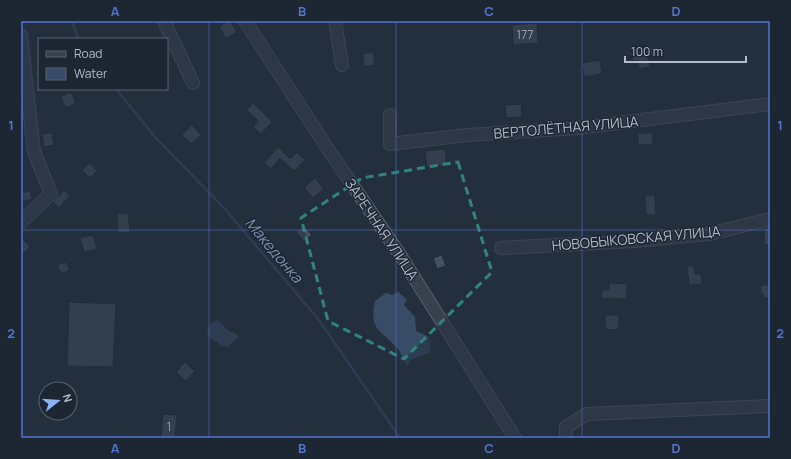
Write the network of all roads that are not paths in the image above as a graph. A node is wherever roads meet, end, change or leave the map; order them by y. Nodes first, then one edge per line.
1 (164, 21) edge
2 (245, 21) edge
3 (335, 21) edge
4 (21, 34) edge
5 (342, 65) dead end
6 (193, 82) dead end
7 (770, 104) edge
8 (390, 115) dead end
9 (770, 219) edge
10 (21, 222) edge
11 (501, 248) dead end
12 (770, 406) edge
13 (515, 438) edge
14 (566, 438) edge

1 - 6 street
2 - 13 street, ЗАРЕЧНАЯ УЛИЦА
3 - 5 street
4 - 10 street
7 - 8 street, ВЕРТОЛЁТНАЯ УЛИЦА
9 - 11 street, НОВОБЫКОВСКАЯ УЛИЦА
12 - 14 street

